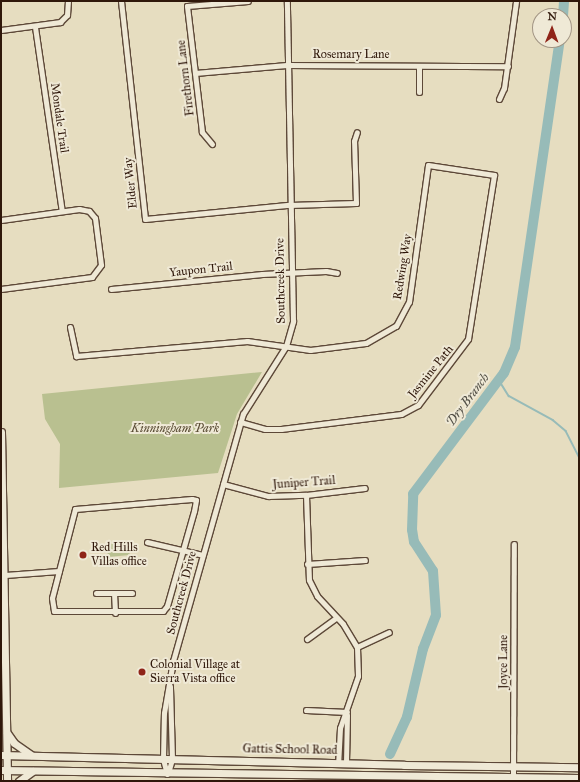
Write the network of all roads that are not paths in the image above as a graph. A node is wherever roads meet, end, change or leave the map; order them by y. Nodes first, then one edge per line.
1 (68, 1) edge
2 (121, 1) edge
3 (248, 1) edge
4 (287, 1) edge
5 (516, 1) edge
6 (35, 27) junction
7 (1, 30) edge
8 (287, 65) junction
9 (419, 66) junction
10 (508, 66) junction
11 (195, 73) junction
12 (419, 92) dead end
13 (499, 99) dead end
14 (357, 132) dead end
15 (212, 144) dead end
16 (494, 175) joint
17 (290, 206) junction
18 (62, 211) junction
19 (1, 220) edge
20 (293, 272) junction
21 (336, 273) dead end
22 (1, 288) edge
23 (112, 288) dead end
24 (70, 328) dead end
25 (286, 346) junction
26 (240, 422) junction
27 (1, 432) edge
28 (223, 484) junction
29 (365, 488) dead end
30 (306, 495) junction
31 (147, 542) dead end
32 (514, 544) dead end
33 (182, 550) junction
34 (203, 555) junction
35 (365, 560) dead end
36 (307, 564) junction
37 (59, 571) junction
38 (5, 575) junction
39 (96, 593) dead end
40 (114, 593) junction
41 (132, 593) dead end
42 (115, 613) junction
43 (336, 618) junction
44 (389, 632) dead end
45 (307, 639) dead end
46 (357, 647) junction
47 (169, 681) junction
48 (306, 710) dead end
49 (347, 712) junction
50 (7, 733) junction
51 (4, 755) edge
52 (31, 755) junction
53 (163, 758) junction
54 (172, 759) junction
55 (338, 762) junction
56 (346, 762) junction
57 (513, 766) junction
58 (579, 767) edge
59 (4, 770) edge
60 (33, 771) junction
61 (167, 774) junction
62 (285, 776) junction
63 (579, 778) edge
64 (513, 780) edge
65 (7, 781) edge
66 (19, 781) edge

1 - 6 street
2 - 17 street, Elder Way
3 - 11 street, Firethorn Lane
4 - 8 street, Southcreek Drive
5 - 10 street
6 - 7 street
6 - 18 street, Mondale Trail
8 - 9 street, Rosemary Lane
8 - 11 street, Rosemary Lane
8 - 17 street, Southcreek Drive
9 - 10 street, Rosemary Lane
9 - 12 street
10 - 13 street
11 - 15 street, Firethorn Lane
14 - 17 street
16 - 25 street, Redwing Way
16 - 26 street, Jasmine Path
17 - 20 street, Southcreek Drive
18 - 19 street
18 - 22 street
20 - 21 street, Yaupon Trail
20 - 23 street, Yaupon Trail
20 - 25 street, Southcreek Drive
24 - 25 street, Redwing Way
25 - 26 street, Southcreek Drive
26 - 28 street, Southcreek Drive
27 - 38 main road
28 - 30 street, Juniper Trail
28 - 34 street, Southcreek Drive
29 - 30 street, Juniper Trail
30 - 36 street
31 - 33 street
32 - 57 street, Joyce Lane
33 - 34 street
33 - 37 street
33 - 42 street
34 - 47 street, Southcreek Drive
35 - 36 street
36 - 43 street
37 - 38 street
37 - 42 street
38 - 50 main road
39 - 40 street
40 - 41 street
40 - 42 street
43 - 45 street
43 - 46 street
44 - 46 street
46 - 49 street
47 - 53 street, Southcreek Drive
47 - 54 street, Southcreek Drive
48 - 49 street
49 - 55 street
49 - 56 street
50 - 51 main road
50 - 52 main road
51 - 52 main road, Gattis School Road
51 - 59 main road
52 - 53 main road, Gattis School Road
53 - 54 main road, Gattis School Road
53 - 61 street, Southcreek Drive
54 - 55 main road, Gattis School Road
54 - 61 street, Southcreek Drive
55 - 56 main road, Gattis School Road
56 - 57 main road, Gattis School Road
56 - 62 main road
57 - 58 main road, Gattis School Road
57 - 64 street, Joyce Lane
59 - 60 main road, Gattis School Road
59 - 65 main road
60 - 61 main road, Gattis School Road
60 - 66 main road
61 - 62 main road, Gattis School Road
62 - 64 main road, Gattis School Road
63 - 64 main road, Gattis School Road

